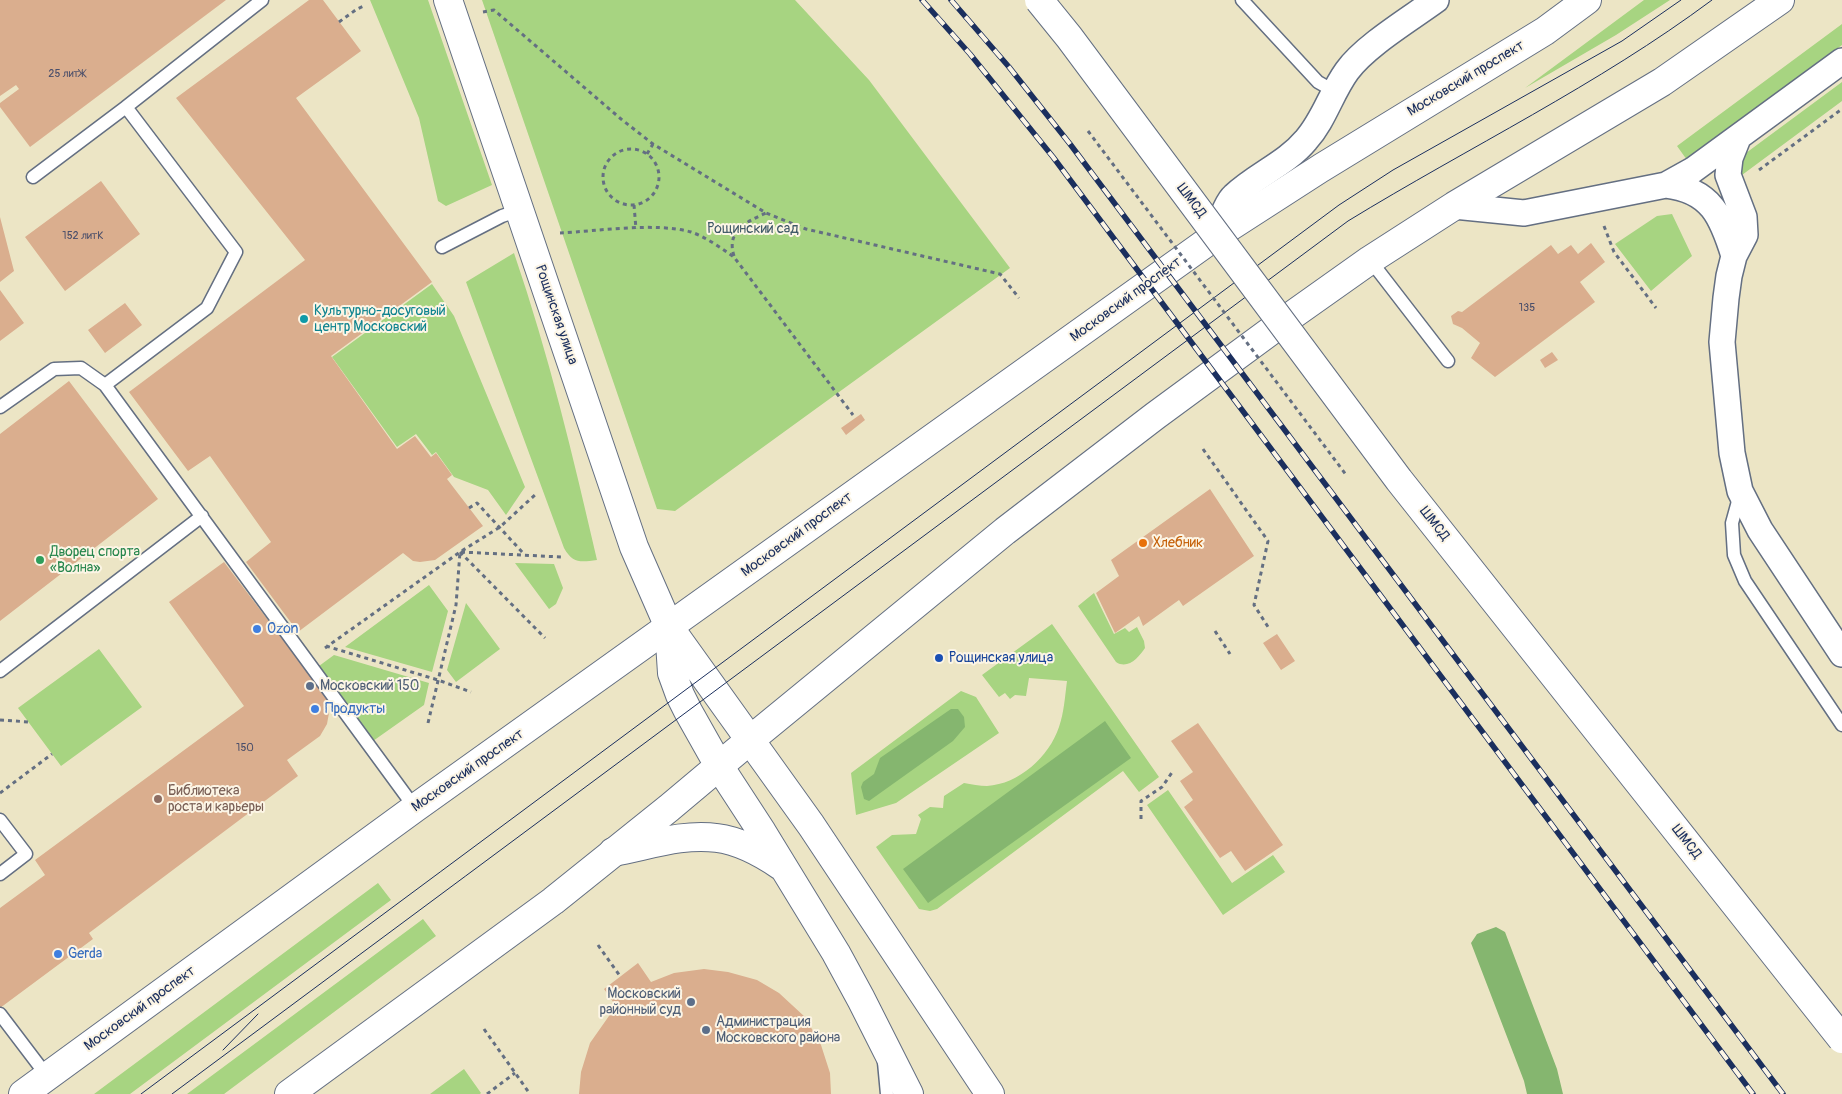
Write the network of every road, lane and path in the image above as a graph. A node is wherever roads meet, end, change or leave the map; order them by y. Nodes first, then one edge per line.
1 (262, 0) edge
2 (448, 0) edge
3 (1039, 0) edge
4 (1054, 0) edge
5 (1242, 0) edge
6 (1436, 0) edge
7 (1587, 0) edge
8 (1780, 0) edge
9 (364, 6) dead end
10 (478, 14) dead end
11 (340, 22) dead end
12 (1842, 61) edge
13 (1334, 90) junction
14 (126, 107) junction
15 (1842, 109) edge
16 (1088, 131) dead end
17 (1738, 138) junction
18 (653, 144) junction
19 (647, 154) junction
20 (1752, 176) dead end
21 (33, 177) dead end
22 (1666, 185) junction
23 (634, 205) junction
24 (1454, 206) junction
25 (520, 210) junction
26 (766, 213) junction
27 (1602, 223) dead end
28 (636, 229) junction
29 (555, 233) dead end
30 (1214, 237) junction
31 (442, 247) dead end
32 (1734, 256) junction
33 (734, 257) junction
34 (1370, 260) junction
35 (1019, 298) dead end
36 (1656, 308) dead end
37 (1448, 361) dead end
38 (105, 385) junction
39 (0, 408) edge
40 (853, 415) dead end
41 (1203, 449) dead end
42 (1347, 476) dead end
43 (1740, 491) junction
44 (536, 494) dead end
45 (469, 508) dead end
46 (202, 516) junction
47 (500, 528) junction
48 (460, 552) junction
49 (525, 555) junction
50 (561, 557) dead end
51 (669, 628) junction
52 (1270, 630) dead end
53 (1215, 631) dead end
54 (545, 638) dead end
55 (326, 646) junction
56 (1230, 654) dead end
57 (1842, 654) edge
58 (308, 660) junction
59 (0, 671) edge
60 (438, 680) junction
61 (471, 692) dead end
62 (0, 720) edge
63 (29, 722) dead end
64 (428, 723) dead end
65 (1842, 726) edge
66 (750, 740) junction
67 (52, 754) dead end
68 (719, 766) junction
69 (1172, 770) dead end
70 (0, 793) edge
71 (415, 808) junction
72 (1141, 819) dead end
73 (0, 820) edge
74 (613, 852) junction
75 (783, 867) junction
76 (0, 874) edge
77 (598, 945) dead end
78 (620, 976) dead end
79 (0, 1014) edge
80 (1842, 1014) edge
81 (484, 1029) dead end
82 (1842, 1039) edge
83 (882, 1042) junction
84 (515, 1073) junction
85 (47, 1076) junction
86 (23, 1094) edge
87 (289, 1094) edge
88 (487, 1094) edge
89 (530, 1094) edge
90 (887, 1094) edge
91 (909, 1094) edge
92 (990, 1094) edge

1 - 14 lane
2 - 25 main road, Рощинская улица
3 - 82 main road, ШМСД, bridge
4 - 80 main road, ШМСД
5 - 13 lane
6 - 13 street
7 - 30 main road, Московский проспект
8 - 24 main road
9 - 11 path
10 - 18 path
12 - 17 street
13 - 30 street
14 - 21 lane
14 - 38 lane
15 - 20 path
16 - 42 path, bridge
17 - 22 street
17 - 32 street
18 - 19 path
18 - 26 path
19 - 23 path
19 - 23 path
22 - 24 street
22 - 32 street
23 - 28 path
24 - 34 main road
25 - 31 lane
25 - 51 main road, Рощинская улица
26 - 33 path
26 - 35 path
27 - 36 path
28 - 29 path
28 - 33 path
30 - 51 main road, Московский проспект
32 - 43 street
33 - 40 path
34 - 37 lane
34 - 66 main road
38 - 39 lane
38 - 46 lane
41 - 52 path
43 - 57 street
43 - 65 lane
44 - 47 path
45 - 47 path
46 - 58 lane
46 - 59 lane
47 - 48 path
47 - 49 path
48 - 49 path
48 - 54 path
48 - 55 path
48 - 60 path
49 - 50 path
51 - 66 main road, Рощинская улица
51 - 68 main road, Рощинская улица
51 - 71 main road, Московский проспект
53 - 56 path
55 - 58 path
55 - 60 path
58 - 71 lane
60 - 61 path
60 - 64 path
62 - 63 path
66 - 68 main road
66 - 92 main road, Рощинская улица
67 - 70 path
68 - 74 main road
68 - 75 main road, Рощинская улица
69 - 72 path
71 - 85 main road, Московский проспект
73 - 76 lane
74 - 75 main road
74 - 87 main road
75 - 83 main road, Рощинская улица
77 - 78 path
79 - 85 lane
81 - 84 path
83 - 90 lane
83 - 91 main road, Рощинская улица
84 - 88 path
84 - 89 path
85 - 86 main road, Московский проспект

